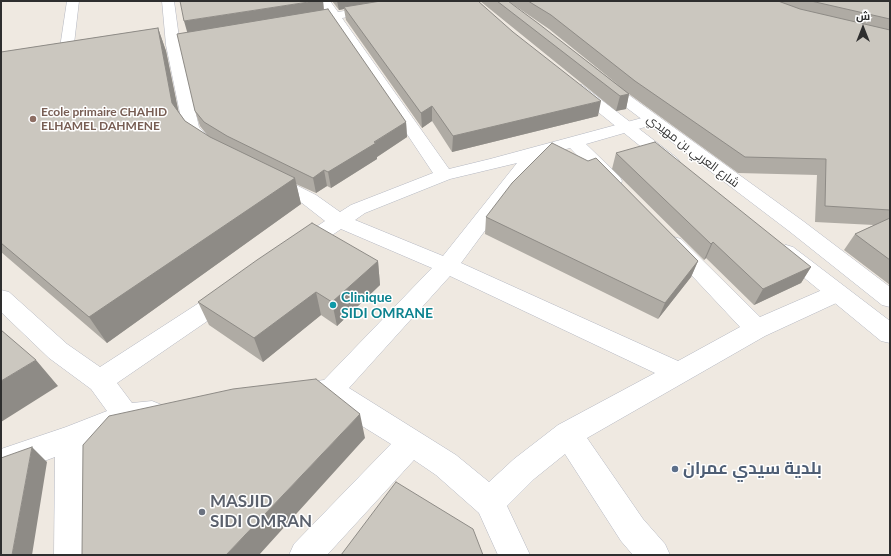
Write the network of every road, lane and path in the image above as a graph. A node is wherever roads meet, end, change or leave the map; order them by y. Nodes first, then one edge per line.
1 (73, 1) edge
2 (168, 1) edge
3 (324, 1) edge
4 (427, 1) edge
5 (334, 16) junction
6 (288, 24) edge
7 (80, 59) edge
8 (65, 61) junction
9 (51, 64) edge
10 (591, 73) edge
11 (563, 78) edge
12 (652, 120) junction
13 (625, 128) junction
14 (574, 142) junction
15 (534, 152) junction
16 (219, 153) edge
17 (684, 172) edge
18 (258, 173) edge
19 (444, 176) junction
20 (627, 196) edge
21 (339, 221) junction
22 (660, 229) edge
23 (773, 241) edge
24 (281, 260) edge
25 (447, 266) junction
26 (249, 281) edge
27 (837, 293) junction
28 (1, 298) edge
29 (890, 299) edge
30 (757, 329) junction
31 (890, 334) edge
32 (680, 373) junction
33 (100, 381) junction
34 (331, 390) junction
35 (276, 397) edge
36 (173, 410) edge
37 (126, 416) junction
38 (568, 434) junction
39 (69, 439) junction
40 (412, 442) junction
41 (1, 463) edge
42 (490, 502) junction
43 (70, 555) edge
44 (305, 555) edge
45 (514, 555) edge
46 (654, 555) edge

1 - 8 street
2 - 16 street
3 - 5 street
4 - 5 street
5 - 6 street
5 - 19 street
7 - 8 street
8 - 9 street
10 - 12 street, شارع العربي بن مهيدي
11 - 13 street
12 - 13 street
12 - 29 street, شارع العربي بن مهيدي
13 - 14 street
13 - 17 street
14 - 15 street
14 - 20 street
15 - 19 street
15 - 25 street
18 - 21 street
19 - 21 street
21 - 24 street
21 - 25 street
22 - 30 street
23 - 27 street
25 - 32 street
25 - 34 street
26 - 33 street
27 - 30 street
27 - 31 street
28 - 33 street
30 - 32 street
32 - 38 street
33 - 37 street
34 - 35 street
34 - 40 street
36 - 37 street
37 - 39 street
38 - 42 street
38 - 46 street
39 - 41 street
39 - 43 street
40 - 42 street
40 - 44 street
42 - 45 street

